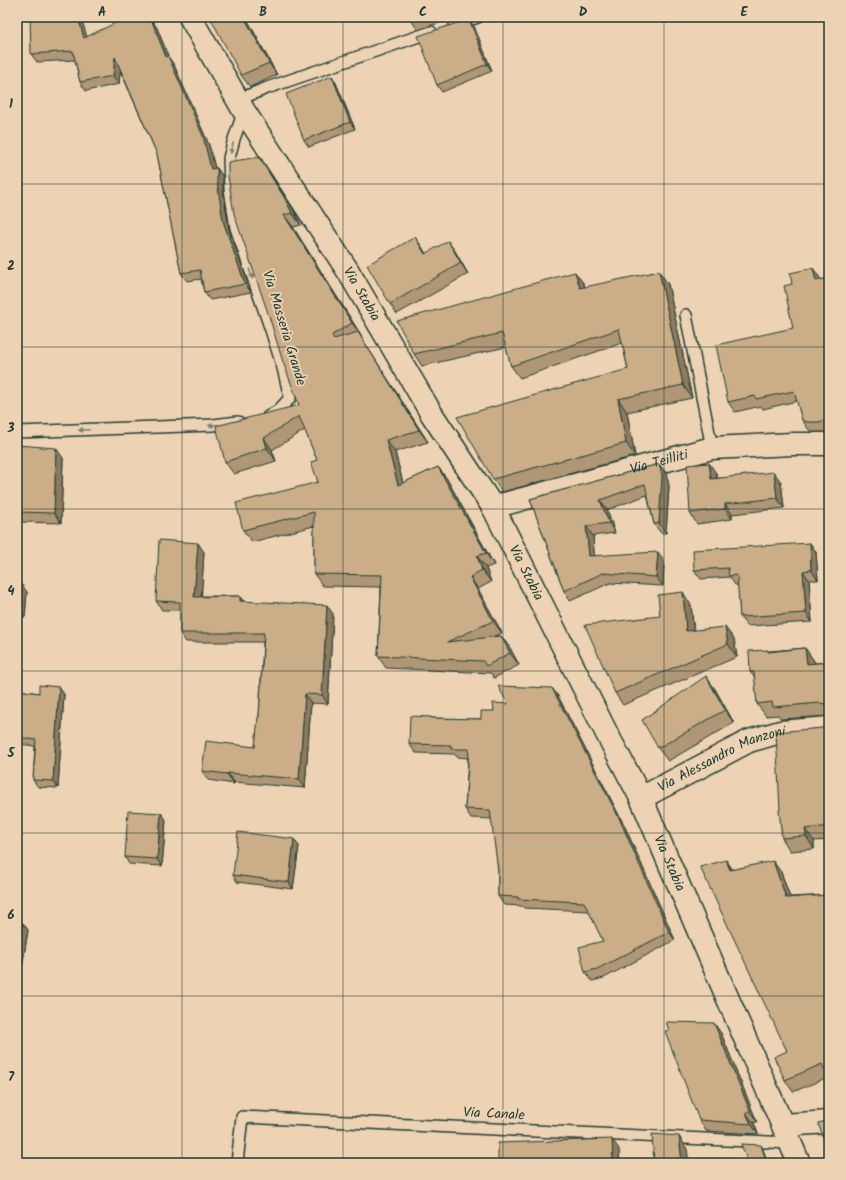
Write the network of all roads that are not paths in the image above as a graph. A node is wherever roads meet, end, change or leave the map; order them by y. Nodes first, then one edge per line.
1 (190, 17) edge
2 (478, 17) edge
3 (240, 105) junction
4 (686, 315) dead end
5 (17, 432) edge
6 (829, 444) edge
7 (712, 448) junction
8 (493, 507) junction
9 (829, 728) edge
10 (641, 798) junction
11 (829, 1122) edge
12 (787, 1134) junction
13 (236, 1163) edge
14 (799, 1163) edge

1 - 3 main road, Via Stabia
2 - 3 lane
3 -> 5 lane, Via Masseria Grande
3 - 8 main road, Via Stabia
4 - 7 lane
6 - 7 main road, Via Teilliti
7 - 8 main road, Via Teilliti
8 - 10 main road, Via Stabia
9 - 10 main road, Via Alessandro Manzoni
10 - 12 main road, Via Stabia
11 - 12 main road
12 - 13 lane, Via Canale
12 - 14 main road, Via Stabia

